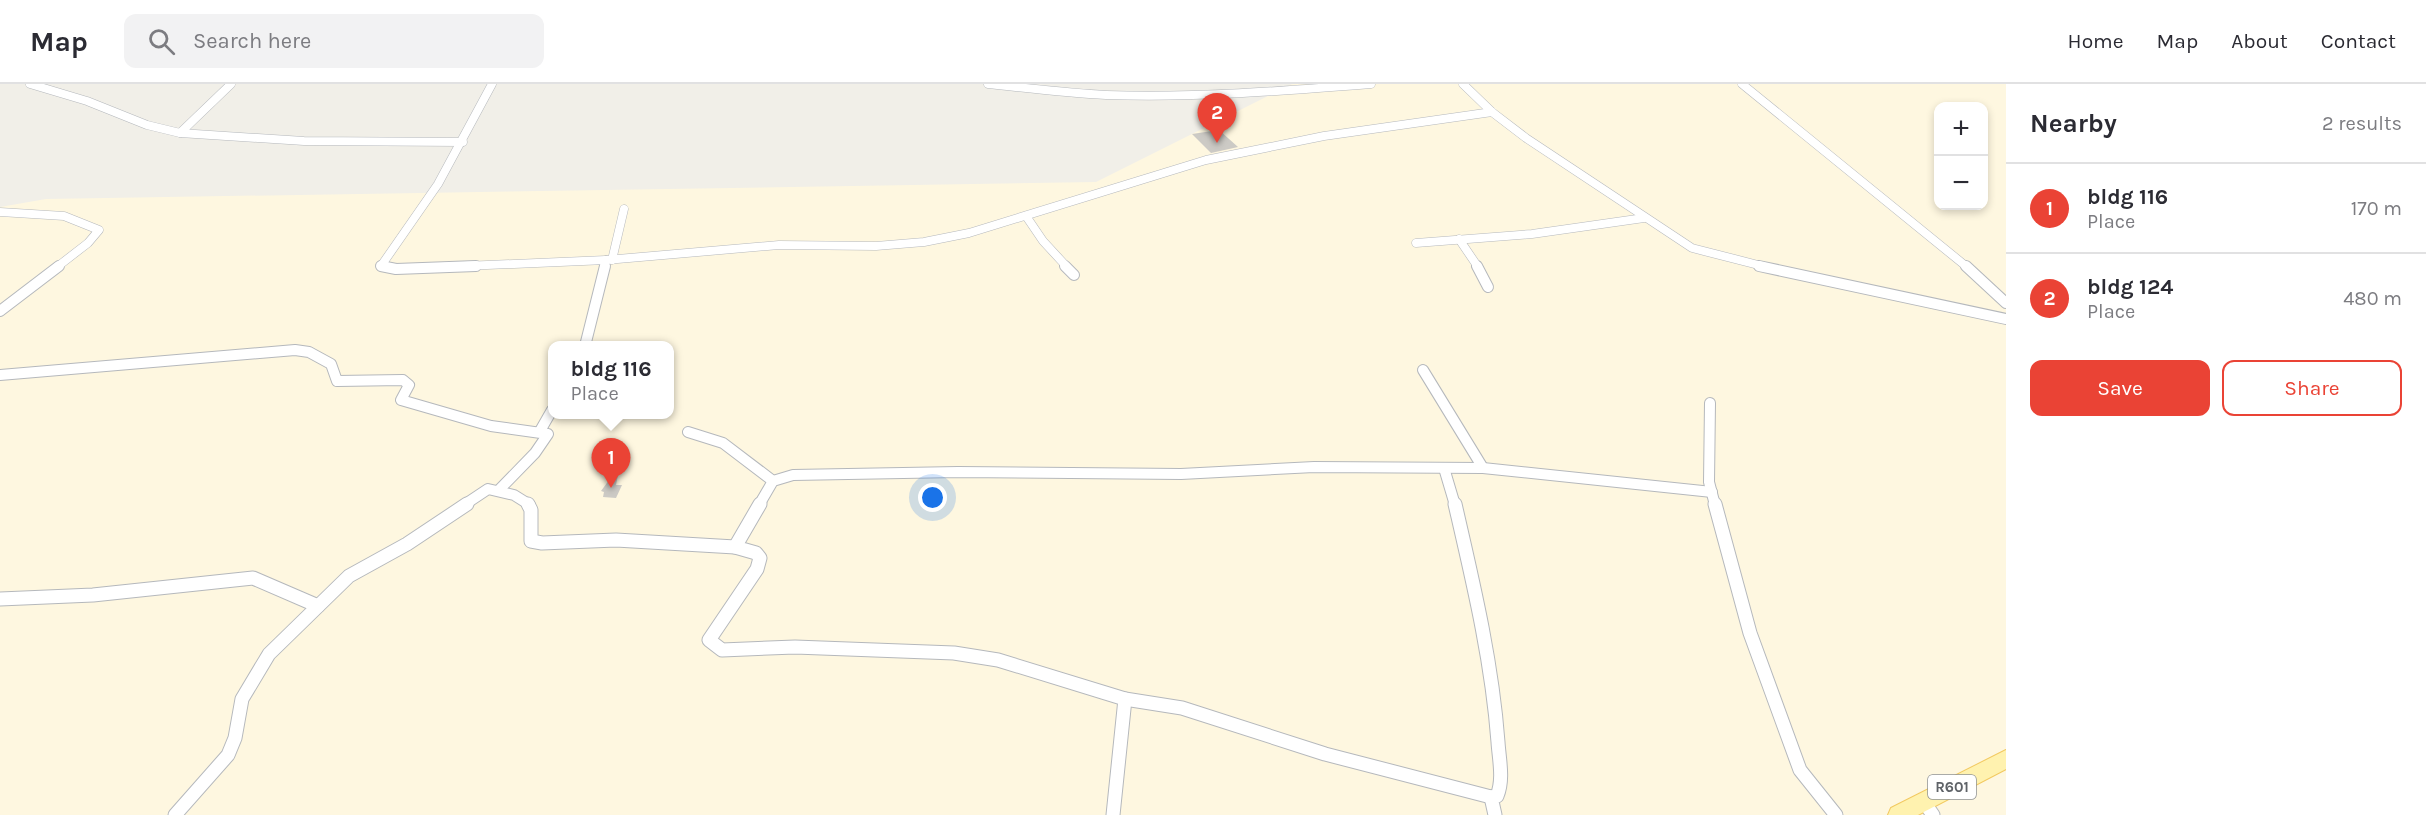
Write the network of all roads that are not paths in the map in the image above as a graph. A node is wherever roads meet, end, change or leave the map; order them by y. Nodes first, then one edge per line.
1 (30, 84) edge
2 (231, 84) edge
3 (492, 84) edge
4 (988, 84) edge
5 (1371, 84) edge
6 (1463, 84) edge
7 (1742, 84) edge
8 (1492, 112) junction
9 (180, 133) junction
10 (463, 142) junction
11 (624, 208) dead end
12 (0, 212) edge
13 (1026, 216) junction
14 (1644, 218) junction
15 (1459, 239) junction
16 (1416, 243) dead end
17 (609, 260) junction
18 (1074, 275) dead end
19 (1488, 287) dead end
20 (2006, 303) edge
21 (0, 311) edge
22 (2006, 319) edge
23 (586, 341) edge
24 (1423, 370) dead end
25 (0, 375) edge
26 (1710, 403) dead end
27 (548, 417) edge
28 (540, 431) junction
29 (688, 432) dead end
30 (1444, 468) junction
31 (1483, 468) junction
32 (774, 481) junction
33 (499, 490) junction
34 (1712, 492) junction
35 (735, 547) junction
36 (0, 599) edge
37 (318, 606) junction
38 (1125, 699) junction
39 (2006, 759) edge
40 (1491, 797) junction
41 (1928, 808) edge
42 (176, 815) edge
43 (1113, 815) edge
44 (1495, 815) edge
45 (1836, 815) edge
46 (1898, 815) edge

1 - 9 street
2 - 9 street
3 - 10 street
4 - 5 street
6 - 8 street
7 - 20 street
8 - 13 street
8 - 14 street
9 - 10 street
10 - 17 street
11 - 17 street
12 - 21 street
13 - 17 street
13 - 18 street
14 - 15 street
14 - 22 street
15 - 16 street
15 - 19 street
17 - 23 street
24 - 31 street
25 - 28 street
26 - 34 street
27 - 28 street
28 - 33 street
29 - 32 street
30 - 31 street
30 - 32 street
30 - 40 street
31 - 34 street
32 - 35 street
33 - 35 street
33 - 37 street
34 - 45 street
35 - 38 street
36 - 37 street
37 - 42 street
38 - 40 street
38 - 43 street
39 - 41 main road, R601
40 - 44 street
41 - 46 main road, R601

